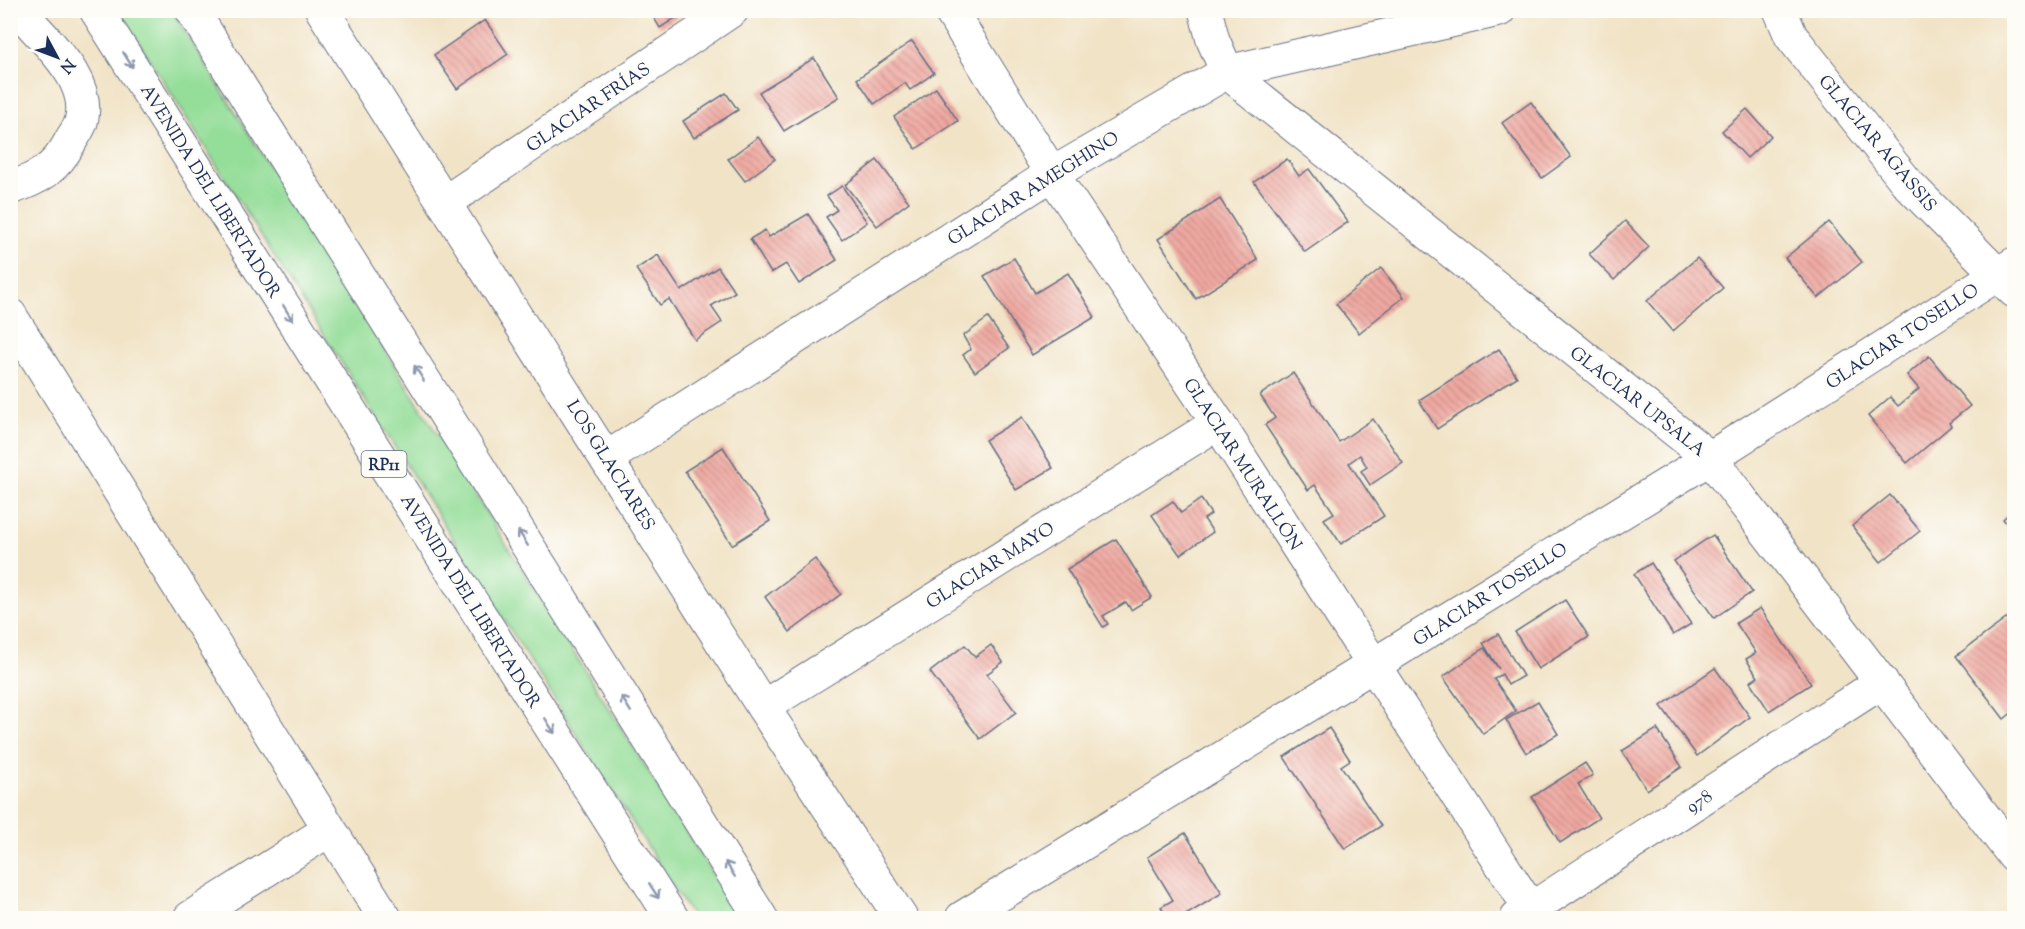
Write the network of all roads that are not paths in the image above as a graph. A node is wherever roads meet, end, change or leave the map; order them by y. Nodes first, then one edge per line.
1 (18, 10) edge
2 (96, 10) edge
3 (192, 10) edge
4 (322, 10) edge
5 (732, 10) edge
6 (950, 10) edge
7 (1205, 10) edge
8 (1498, 10) edge
9 (1780, 10) edge
10 (1227, 72) junction
11 (1052, 174) junction
12 (10, 188) edge
13 (444, 203) junction
14 (2009, 276) edge
15 (10, 315) edge
16 (1218, 423) junction
17 (607, 458) junction
18 (1710, 458) junction
19 (1373, 666) junction
20 (1882, 682) junction
21 (763, 707) junction
22 (329, 830) junction
23 (2014, 856) edge
24 (1528, 916) edge
25 (190, 918) edge
26 (385, 918) edge
27 (672, 918) edge
28 (761, 918) edge
29 (901, 918) edge
30 (962, 918) edge

1 - 12 street
2 -> 27 street, AVENIDA DEL LIBERTADOR / RP11
28 -> 3 street
4 - 13 street, LOS GLACIARES
5 - 13 street, GLACIAR FRÍAS
6 - 11 street, GLACIAR MURALLÓN
7 - 10 street, GLACIAR UPSALA
8 - 10 street, GLACIAR AMEGHINO
9 - 14 street, GLACIAR AGASSIS
10 - 11 street, GLACIAR AMEGHINO
10 - 18 street, GLACIAR UPSALA
11 - 16 street, GLACIAR MURALLÓN
11 - 17 street, GLACIAR AMEGHINO
13 - 17 street, LOS GLACIARES
14 - 18 street, GLACIAR TOSELLO
15 - 22 street
16 - 19 street, GLACIAR MURALLÓN
16 - 21 street, GLACIAR MAYO
17 - 21 street, LOS GLACIARES
18 - 19 street, GLACIAR TOSELLO
18 - 20 street, GLACIAR UPSALA
19 - 24 street, GLACIAR MURALLÓN
19 - 30 street, GLACIAR TOSELLO
20 - 23 street, GLACIAR UPSALA
20 - 24 street, 978
21 - 29 street, LOS GLACIARES
22 - 25 street
22 - 26 street

